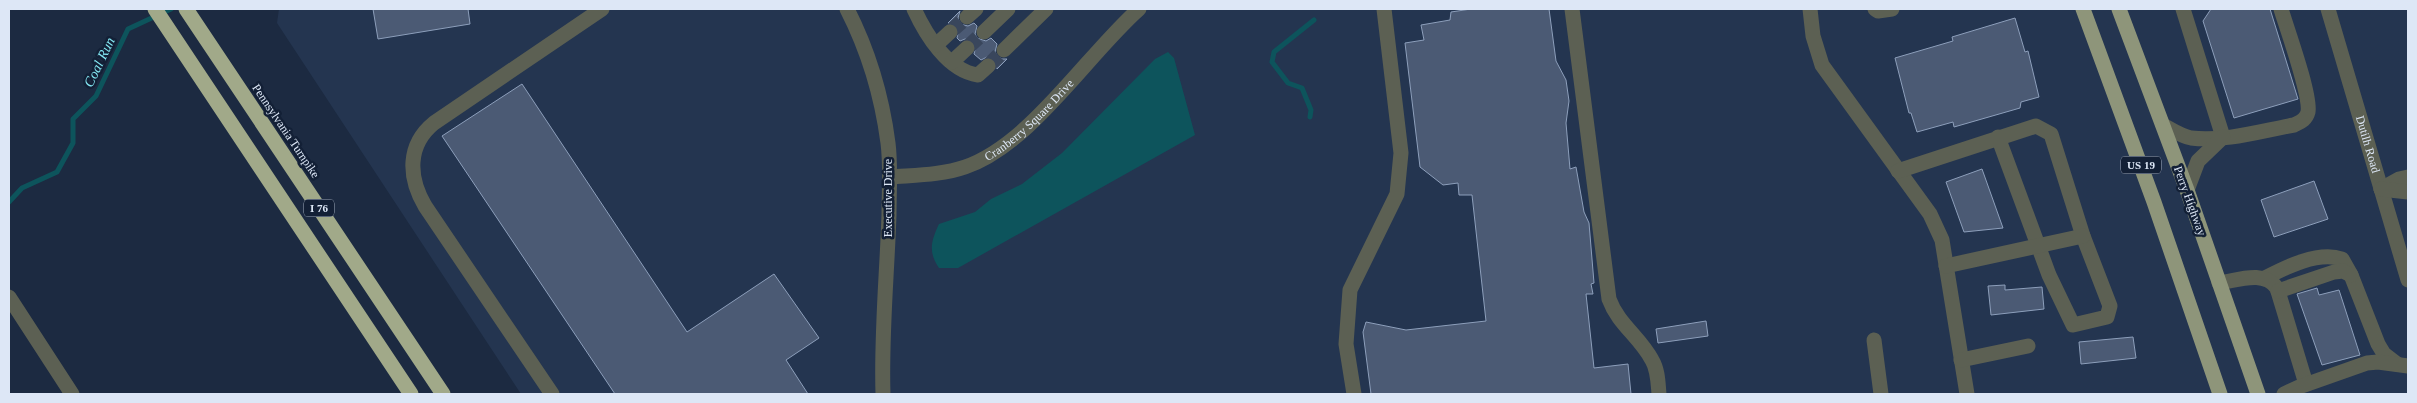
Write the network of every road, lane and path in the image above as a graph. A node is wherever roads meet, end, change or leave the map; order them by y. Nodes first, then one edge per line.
1 (155, 9) edge
2 (602, 9) edge
3 (847, 9) edge
4 (914, 9) edge
5 (1008, 9) edge
6 (1046, 9) edge
7 (1139, 9) edge
8 (1384, 9) edge
9 (1572, 9) edge
10 (1810, 9) edge
11 (1875, 9) edge
12 (1892, 9) edge
13 (2083, 9) edge
14 (2119, 9) edge
15 (2183, 9) edge
16 (2281, 9) edge
17 (2328, 9) edge
18 (190, 15) edge
19 (950, 32) tunnel mouth
20 (984, 32) tunnel mouth
21 (936, 45) junction
22 (968, 48) tunnel mouth
23 (1004, 50) tunnel mouth
24 (952, 62) junction
25 (988, 66) tunnel mouth
26 (2163, 126) junction
27 (1998, 137) junction
28 (2223, 138) junction
29 (1898, 171) junction
30 (890, 177) junction
31 (2408, 177) edge
32 (2187, 190) junction
33 (2381, 190) junction
34 (2408, 192) edge
35 (2082, 236) junction
36 (2039, 246) junction
37 (1946, 266) junction
38 (2407, 270) edge
39 (2351, 275) junction
40 (2265, 278) junction
41 (2220, 283) junction
42 (2278, 291) junction
43 (9, 297) edge
44 (2372, 328) junction
45 (1874, 340) dead end
46 (2028, 346) dead end
47 (1961, 360) junction
48 (2366, 363) junction
49 (2402, 365) edge
50 (2306, 384) junction
51 (72, 394) edge
52 (411, 394) edge
53 (443, 394) edge
54 (552, 394) edge
55 (883, 394) edge
56 (1354, 394) edge
57 (1659, 394) edge
58 (1881, 394) edge
59 (1967, 394) edge
60 (2220, 394) edge
61 (2258, 394) edge
62 (2284, 394) edge

1 - 52 highway, I 76
2 - 54 street
3 - 30 street, Executive Drive
4 - 21 street
5 - 20 street
6 - 23 street
7 - 30 street, Cranberry Square Drive
8 - 56 street
9 - 57 street
10 - 29 street
11 - 12 street
13 - 60 main road, US 19
14 - 26 main road, Perry Highway / US 19
15 - 28 street
16 - 28 street
17 - 33 street, Dutilh Road
18 - 53 highway, Pennsylvania Turnpike / I 76
19 - 21 street
21 - 24 street
22 - 24 street
24 - 25 street
26 - 28 street
26 - 32 main road, Perry Highway / US 19
27 - 29 street
27 - 35 street
27 - 36 street
28 - 32 street
29 - 37 street
30 - 55 street, Executive Drive
31 - 33 street
32 - 41 main road, Perry Highway / US 19
33 - 34 street
33 - 38 street, Dutilh Road
35 - 36 street
35 - 36 street
36 - 37 street
37 - 47 street
39 - 40 street
39 - 42 street
39 - 44 street
40 - 41 street
40 - 42 street
41 - 61 main road, Perry Highway / US 19
42 - 50 street
43 - 51 street
44 - 48 street
44 - 49 street
45 - 58 street
46 - 47 street
47 - 59 street
48 - 49 street
48 - 50 street
50 - 62 street

